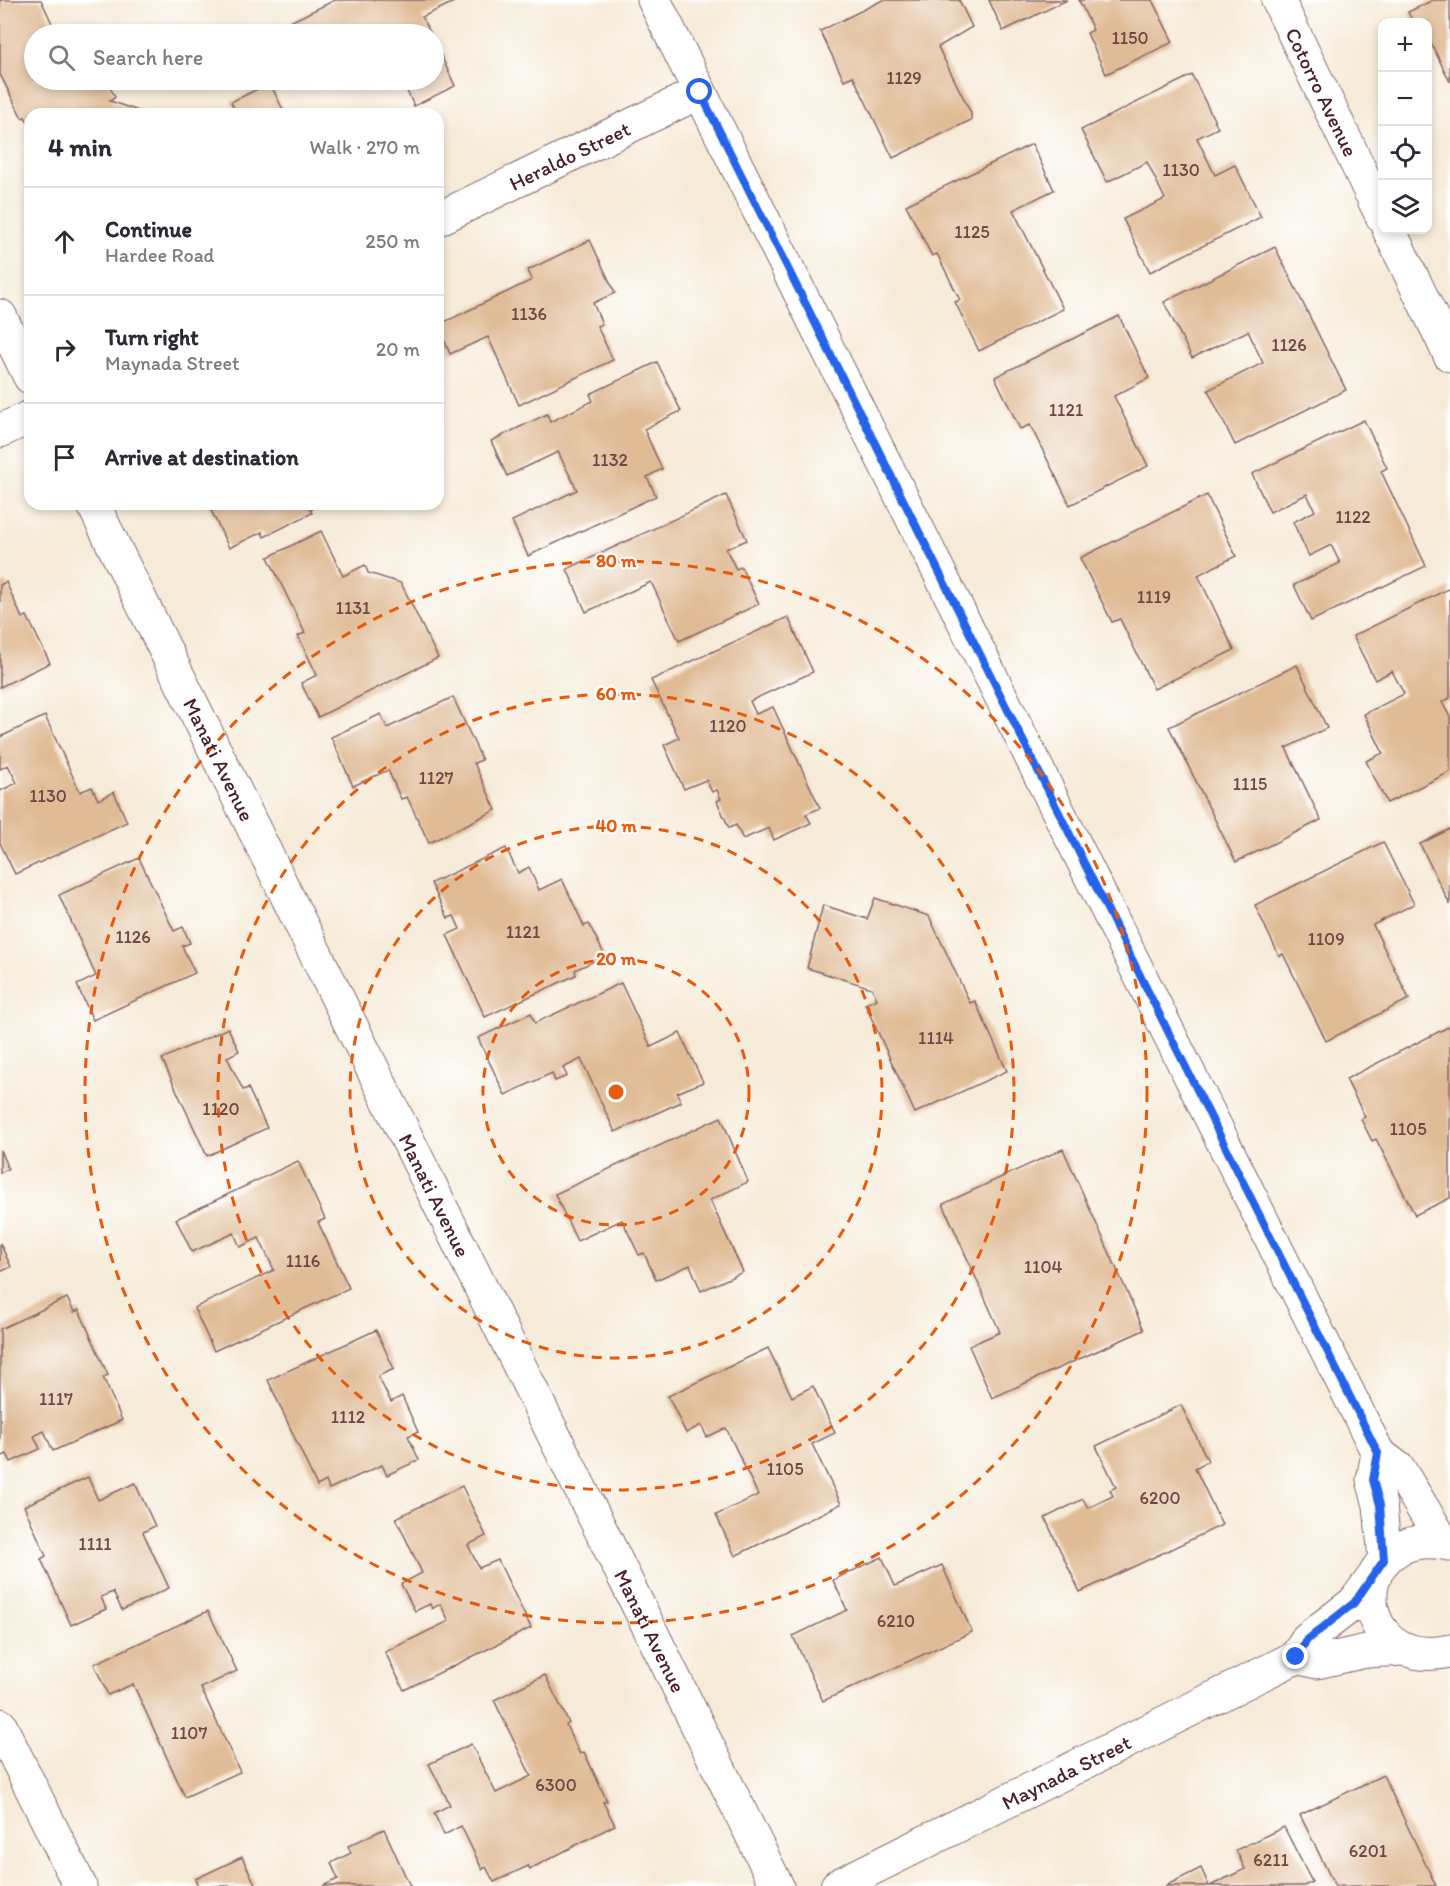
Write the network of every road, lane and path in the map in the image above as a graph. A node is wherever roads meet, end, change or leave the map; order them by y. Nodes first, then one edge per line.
1 (654, 0) edge
2 (1278, 0) edge
3 (700, 92) junction
4 (1378, 206) edge
5 (444, 216) edge
6 (1391, 234) edge
7 (0, 316) edge
8 (1450, 355) edge
9 (24, 365) edge
10 (24, 420) edge
11 (0, 431) edge
12 (96, 510) edge
13 (1378, 1453) junction
14 (1447, 1543) edge
15 (1380, 1567) junction
16 (1426, 1652) edge
17 (1296, 1657) junction
18 (1450, 1678) edge
19 (0, 1725) edge
20 (80, 1886) edge
21 (777, 1886) edge
22 (837, 1886) edge

1 - 3 street
2 - 4 street, Cotorro Avenue
3 - 5 street, Heraldo Street
3 - 13 street
6 - 8 street
7 - 9 street
10 - 11 street
12 - 21 street, Manati Avenue
13 - 14 street
13 - 15 street
14 - 15 street, Maynada Street
15 - 16 street
15 - 17 street, Maynada Street
16 - 17 street
16 - 18 street
17 - 22 street, Maynada Street
19 - 20 street

